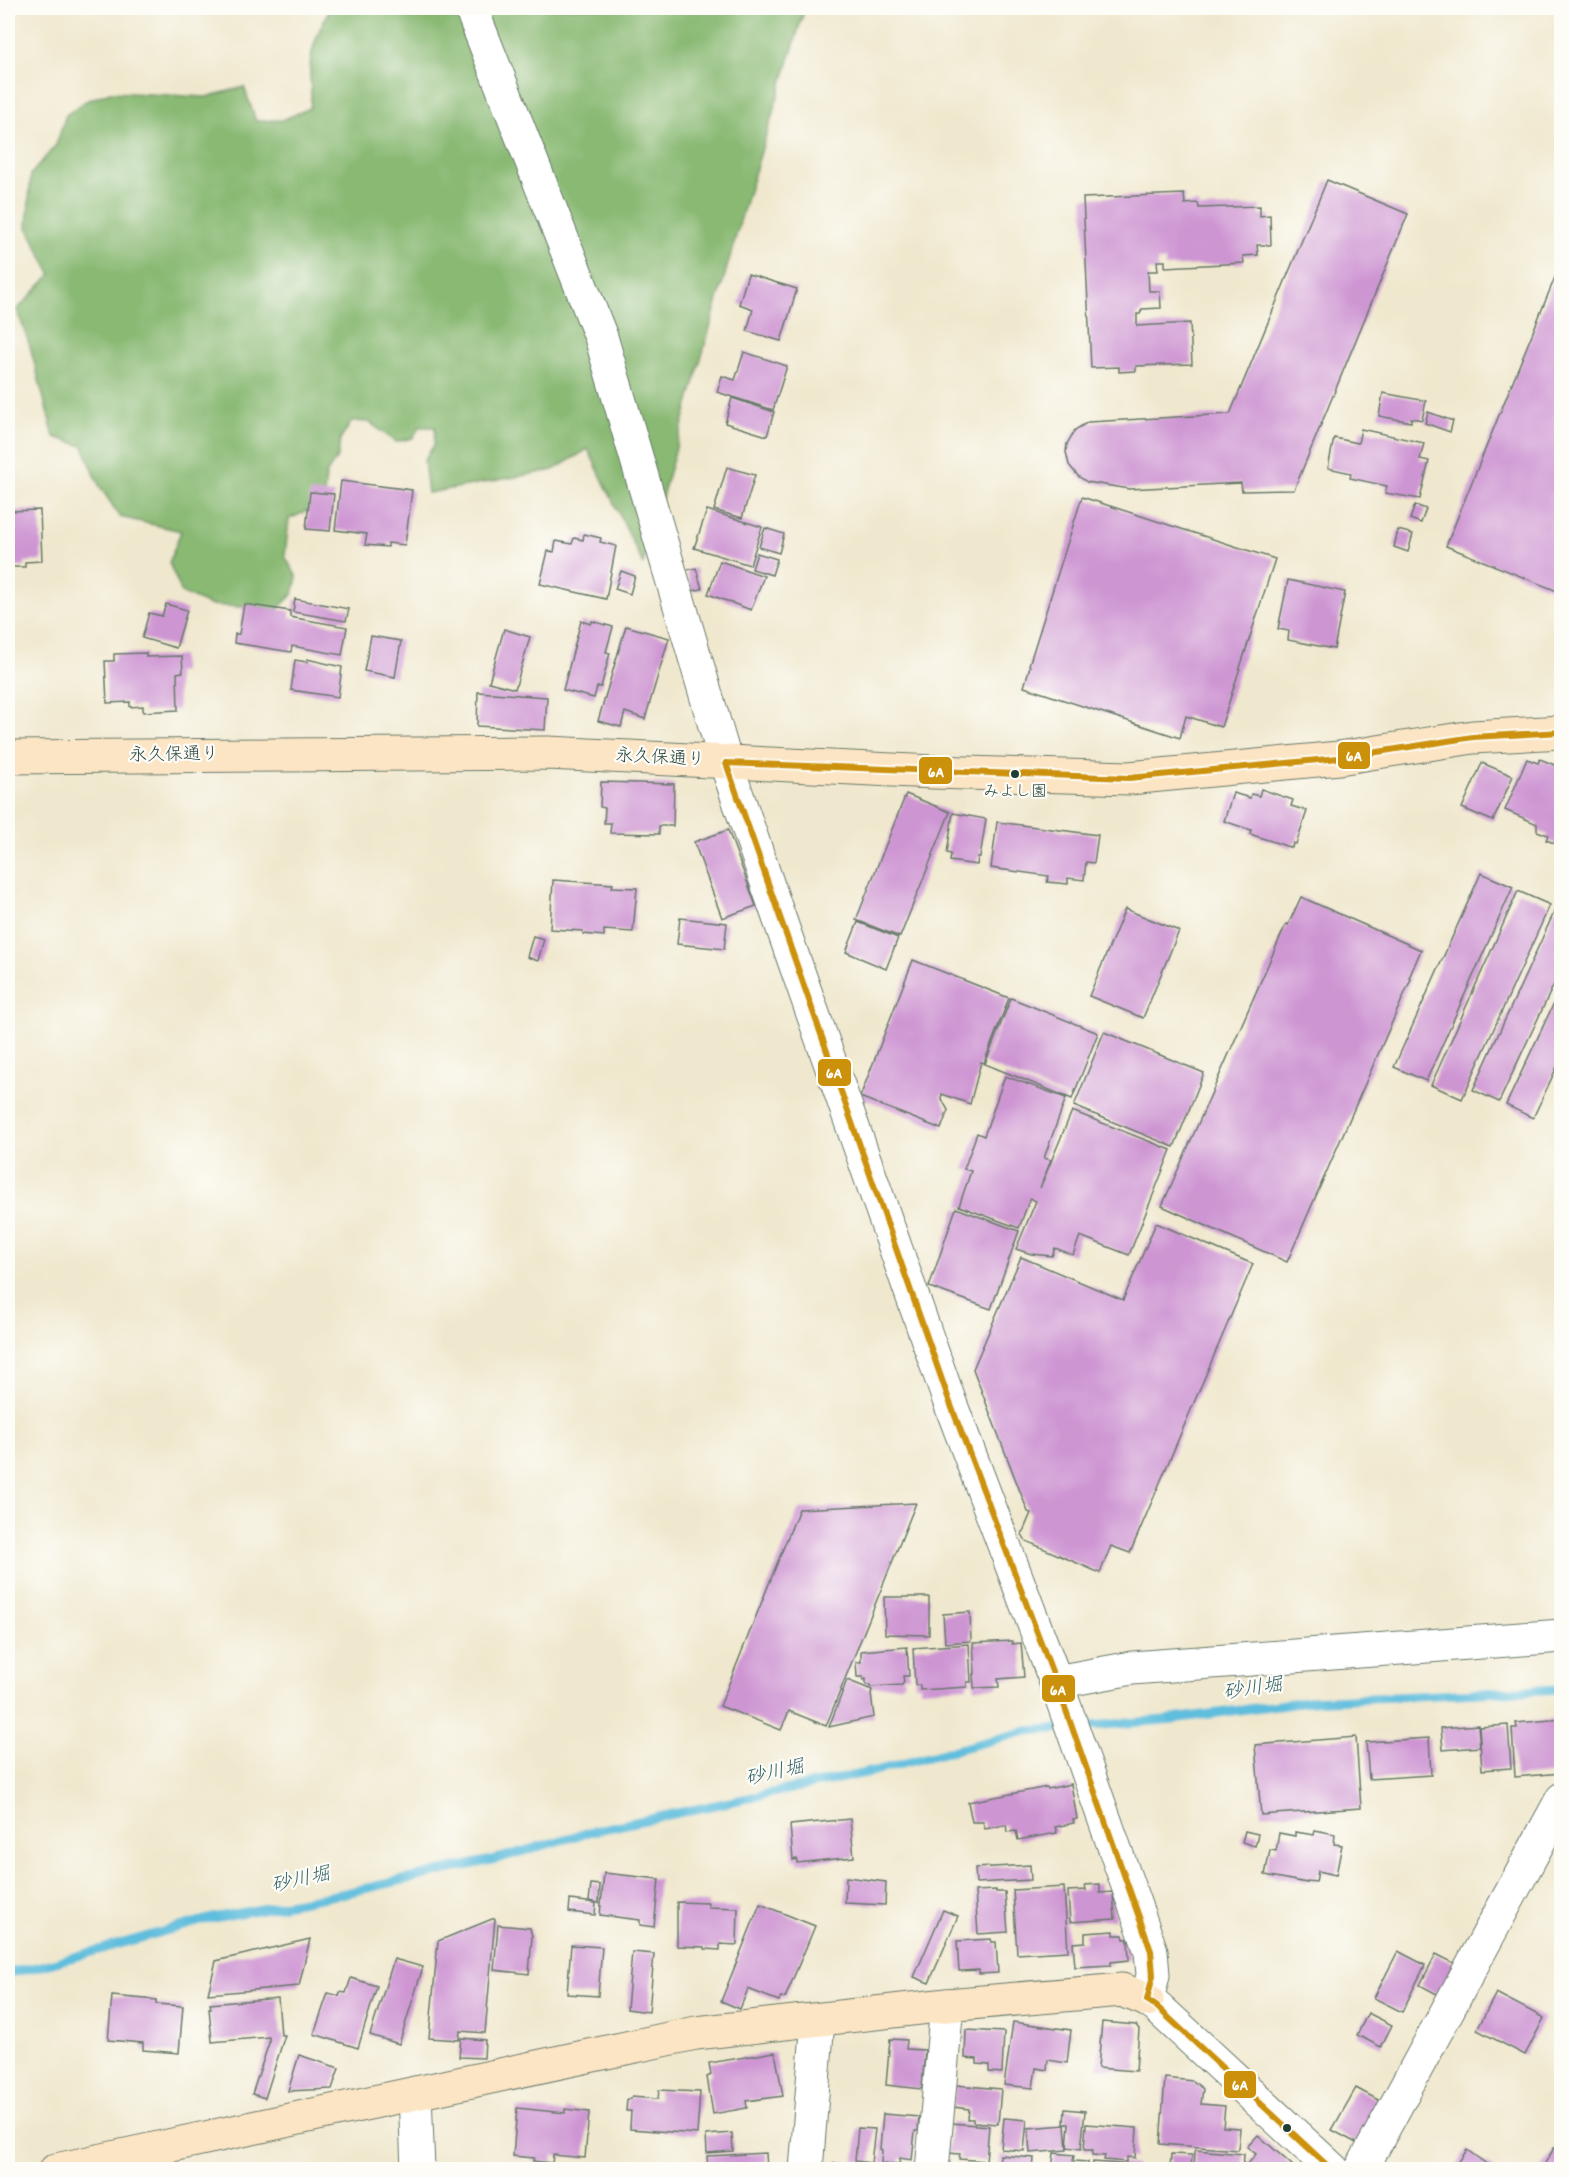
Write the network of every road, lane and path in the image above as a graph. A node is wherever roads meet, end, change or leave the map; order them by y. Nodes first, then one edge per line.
1 (471, 8) edge
2 (1562, 732) edge
3 (8, 757) edge
4 (726, 763) junction
5 (1562, 1636) edge
6 (1058, 1688) junction
7 (1562, 1799) edge
8 (1147, 2000) junction
9 (947, 2005) junction
10 (818, 2020) junction
11 (415, 2093) junction
12 (56, 2169) edge
13 (418, 2169) edge
14 (806, 2169) edge
15 (932, 2169) edge
16 (1338, 2169) edge

1 - 4 street
2 - 4 street, 永久保通り
3 - 4 street, 永久保通り
4 - 6 street
5 - 6 street
6 - 8 street
7 - 16 street
8 - 9 street
8 - 16 street
9 - 10 street
9 - 15 street
10 - 11 street
10 - 14 street
11 - 12 street
11 - 13 street

